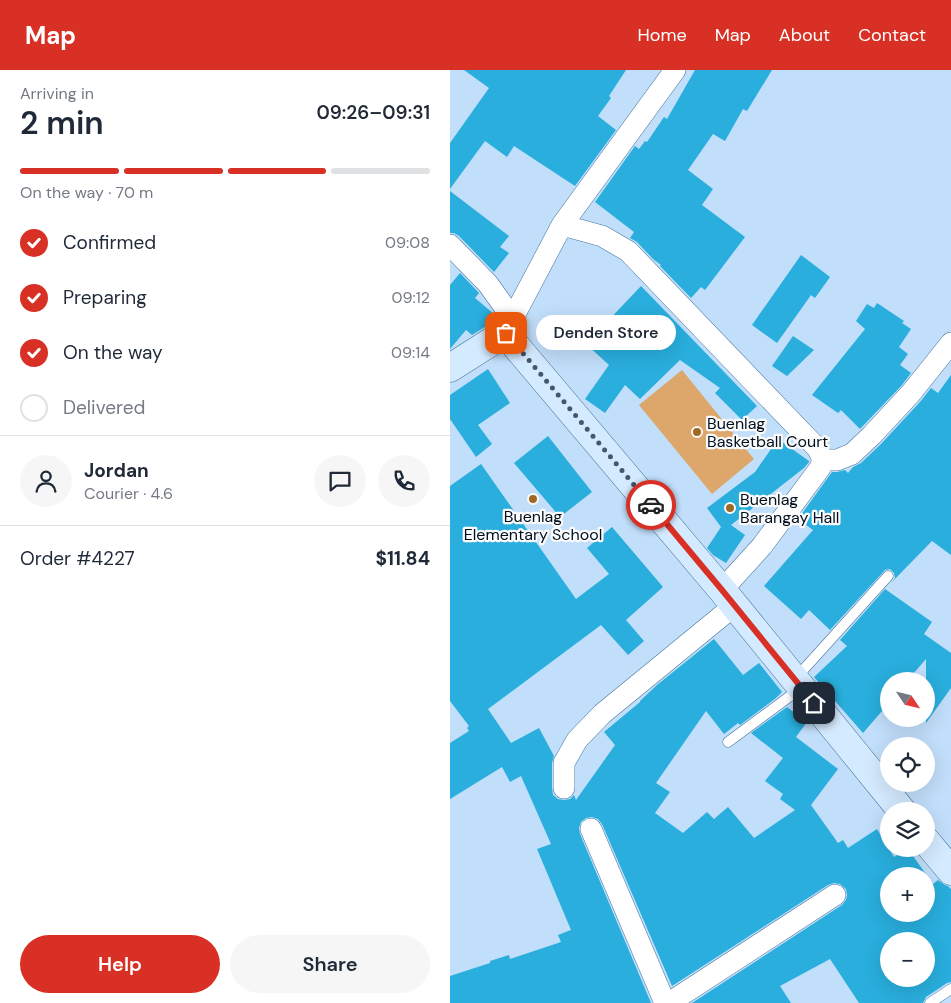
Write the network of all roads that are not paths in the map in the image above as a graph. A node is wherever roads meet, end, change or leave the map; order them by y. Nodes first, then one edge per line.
1 (675, 70) edge
2 (562, 225) junction
3 (450, 245) edge
4 (509, 326) junction
5 (951, 343) edge
6 (450, 368) edge
7 (823, 460) junction
8 (888, 576) dead end
9 (729, 597) junction
10 (798, 683) junction
11 (728, 742) dead end
12 (564, 788) dead end
13 (895, 802) edge
14 (591, 829) dead end
15 (935, 852) edge
16 (951, 871) edge
17 (836, 895) dead end
18 (951, 989) edge
19 (665, 1003) edge
20 (669, 1003) edge
21 (930, 1003) edge

1 - 2 street
2 - 4 street
2 - 7 street
3 - 4 street
4 - 6 street
4 - 9 street
5 - 7 street
7 - 9 street
8 - 10 lane
9 - 10 street
9 - 12 street
10 - 11 lane
10 - 13 street
14 - 19 street
15 - 16 street
17 - 20 street
18 - 21 lane

